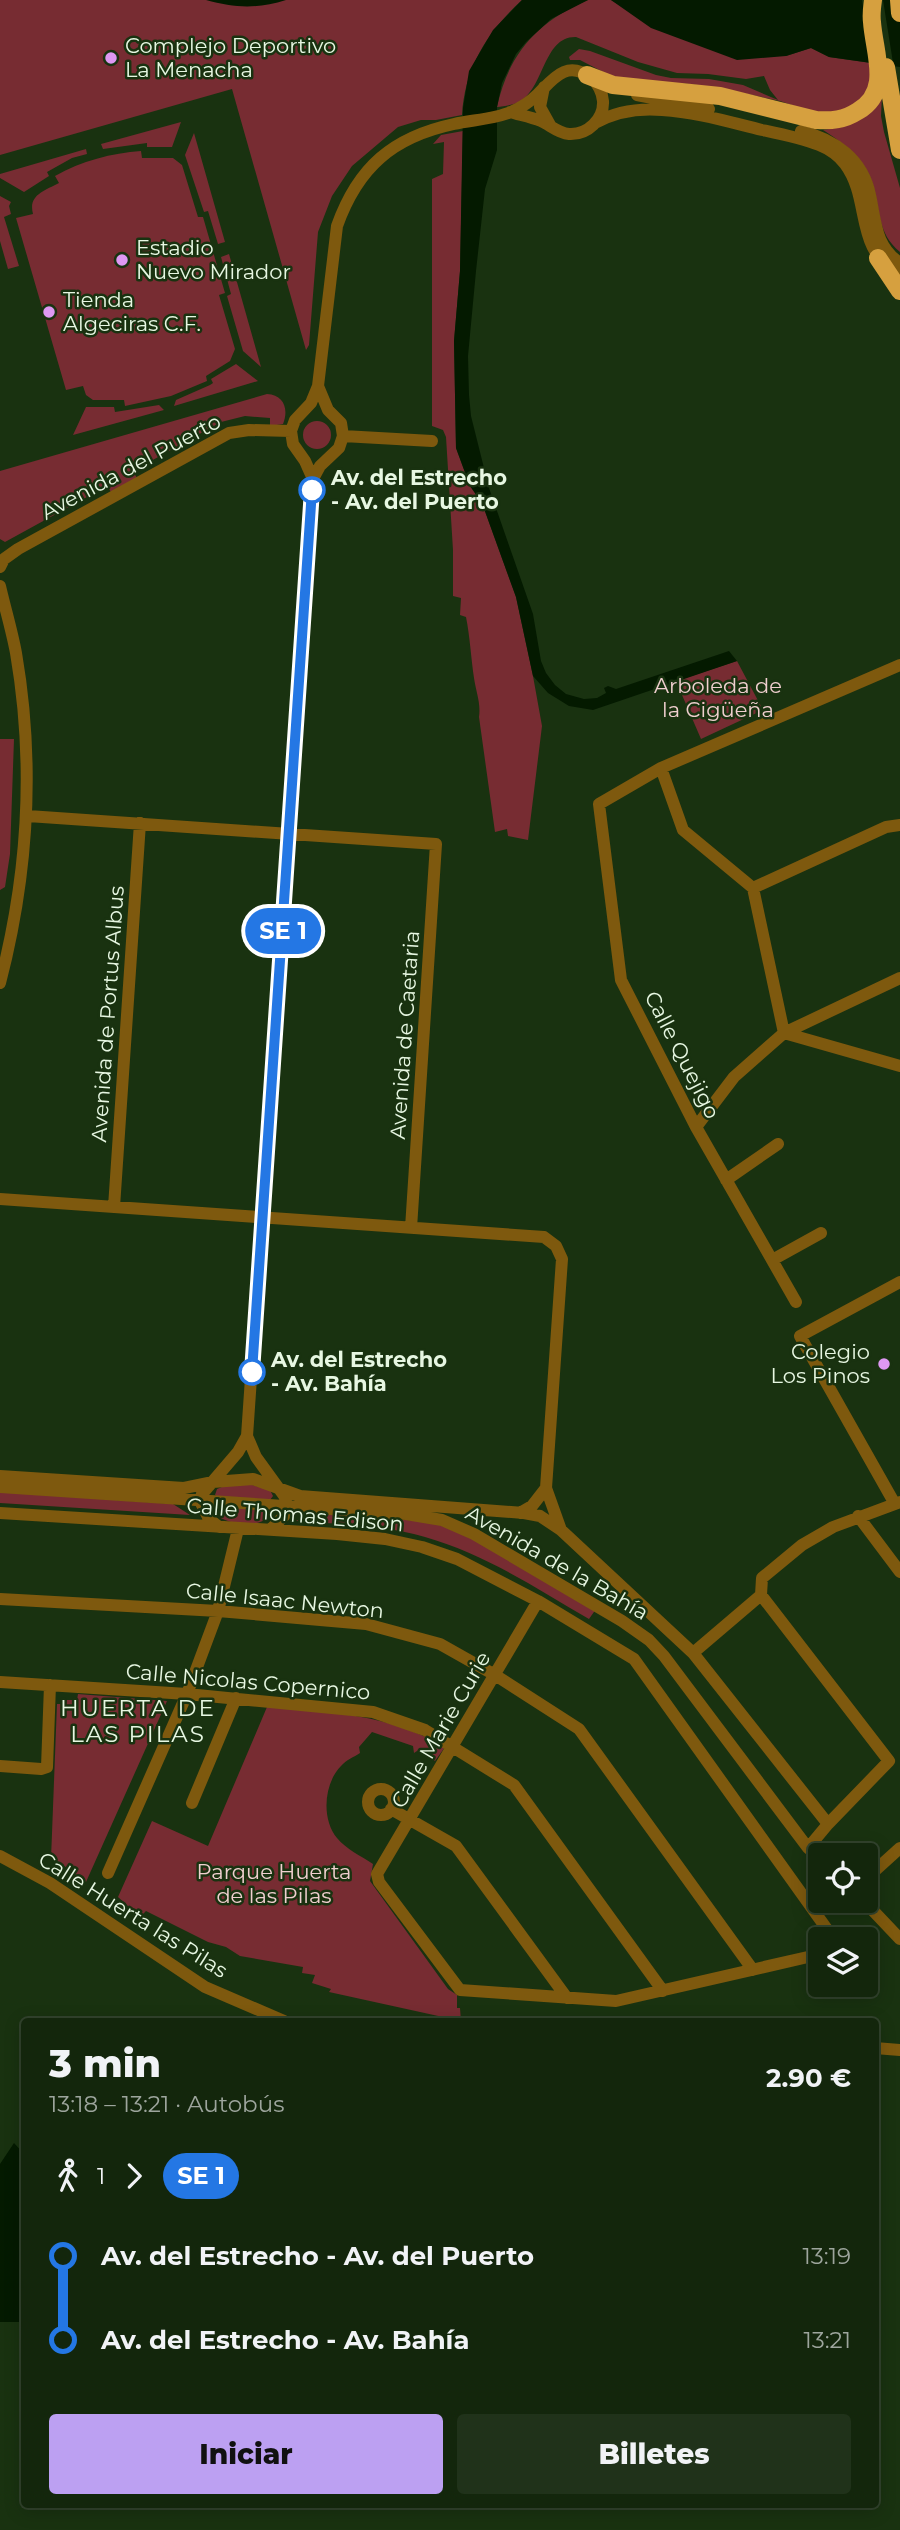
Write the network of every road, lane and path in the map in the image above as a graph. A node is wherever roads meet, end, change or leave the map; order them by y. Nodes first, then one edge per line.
1 (873, 0) edge
2 (899, 0) edge
3 (900, 13) edge
4 (592, 80) junction
5 (883, 84) junction
6 (544, 87) junction
7 (510, 112) junction
8 (595, 124) junction
9 (550, 126) junction
10 (900, 150) edge
11 (878, 258) junction
12 (900, 263) edge
13 (900, 273) edge
14 (900, 290) edge
15 (318, 386) junction
16 (328, 410) junction
17 (304, 411) junction
18 (291, 431) junction
19 (343, 436) junction
20 (432, 441) dead end
21 (300, 454) junction
22 (330, 456) junction
23 (313, 479) junction
24 (0, 567) edge
25 (0, 586) edge
26 (900, 665) edge
27 (661, 768) junction
28 (27, 816) junction
29 (140, 823) junction
30 (900, 825) edge
31 (290, 834) junction
32 (752, 888) junction
33 (900, 978) edge
34 (0, 983) edge
35 (784, 1033) junction
36 (900, 1066) edge
37 (696, 1127) junction
38 (778, 1144) dead end
39 (726, 1180) junction
40 (0, 1199) edge
41 (114, 1207) junction
42 (262, 1218) junction
43 (411, 1228) junction
44 (821, 1233) dead end
45 (774, 1259) junction
46 (900, 1282) edge
47 (796, 1302) dead end
48 (247, 1436) junction
49 (232, 1459) junction
50 (0, 1476) edge
51 (213, 1482) junction
52 (0, 1487) edge
53 (184, 1488) junction
54 (546, 1488) junction
55 (281, 1490) junction
56 (200, 1501) junction
57 (897, 1503) edge
58 (287, 1506) junction
59 (0, 1513) edge
60 (520, 1513) junction
61 (858, 1516) junction
62 (219, 1527) junction
63 (239, 1529) junction
64 (270, 1530) junction
65 (561, 1530) junction
66 (900, 1572) edge
67 (761, 1595) junction
68 (0, 1599) edge
69 (538, 1601) junction
70 (218, 1611) junction
71 (693, 1653) junction
72 (495, 1675) junction
73 (0, 1682) edge
74 (50, 1685) junction
75 (187, 1694) junction
76 (236, 1698) junction
77 (454, 1747) junction
78 (0, 1766) edge
79 (192, 1803) dead end
80 (391, 1809) dead end
81 (410, 1820) junction
82 (828, 1824) junction
83 (812, 1843) edge
84 (808, 1848) edge
85 (900, 1848) edge
86 (0, 1856) edge
87 (878, 1868) edge
88 (108, 1873) dead end
89 (875, 1913) edge
90 (825, 1927) edge
91 (900, 1939) edge
92 (808, 1957) edge
93 (754, 1970) junction
94 (663, 1992) junction
95 (567, 1998) junction
96 (277, 2018) edge
97 (879, 2048) edge
98 (900, 2050) edge

1 - 5 highway
2 - 3 highway
4 - 5 highway
4 - 6 street
4 - 8 street
4 - 12 street
5 - 10 highway
6 - 7 street
6 - 9 street
7 - 9 street
7 - 15 street
8 - 9 street
8 - 11 street
11 - 13 street
11 - 14 highway
15 - 16 street
15 - 17 street
16 - 17 street
16 - 19 street
17 - 18 street
18 - 21 street
18 - 24 street, Avenida del Puerto
19 - 20 street
19 - 22 street
21 - 22 street
21 - 23 street
22 - 23 street
23 - 31 street
25 - 28 street
26 - 27 street
27 - 32 street
27 - 37 street, Calle Quejigo
28 - 29 street
28 - 34 street
29 - 31 street
29 - 41 street, Avenida de Portus Albus
30 - 32 street
31 - 42 street
31 - 43 street, Avenida de Caetaria
32 - 35 street
33 - 35 street
35 - 36 street
35 - 37 street
37 - 39 street, Calle Quejigo
38 - 39 street
39 - 45 street, Calle Quejigo
40 - 41 street
41 - 42 street
42 - 43 street
42 - 48 street
43 - 54 street
44 - 45 street
45 - 47 street, Calle Quejigo
46 - 57 street
48 - 49 street
48 - 55 street
49 - 51 street
49 - 53 street
50 - 53 street, Avenida de la Bahía
51 - 53 street, Avenida de la Bahía
51 - 55 street, Avenida de la Bahía
51 - 56 street
52 - 56 street, Avenida de la Bahía
54 - 60 street
54 - 65 street
55 - 58 street
55 - 60 street, Avenida de la Bahía
56 - 58 street, Avenida de la Bahía
56 - 62 street
57 - 61 street
58 - 64 street
58 - 84 street, Avenida de la Bahía
59 - 62 street, Calle Thomas Edison
60 - 65 street, Avenida de la Bahía
61 - 66 street
61 - 67 street
62 - 63 street, Calle Thomas Edison
63 - 64 street, Calle Thomas Edison
63 - 70 street
64 - 69 street, Calle Thomas Edison
65 - 71 street, Avenida de la Bahía
67 - 71 street
67 - 82 street
68 - 70 street, Calle Isaac Newton
69 - 72 street, Calle Marie Curie
69 - 90 street, Calle Thomas Edison
70 - 72 street, Calle Isaac Newton
70 - 75 street
71 - 82 street, Avenida de la Bahía
72 - 77 street, Calle Marie Curie
72 - 93 street, Calle Isaac Newton
73 - 74 street, Calle Nicolas Copernico
74 - 75 street, Calle Nicolas Copernico
74 - 78 street
75 - 76 street, Calle Nicolas Copernico
75 - 88 street
76 - 77 street, Calle Nicolas Copernico
76 - 79 street
77 - 81 street, Calle Marie Curie
77 - 94 street, Calle Nicolas Copernico
80 - 81 street
81 - 95 street
81 - 95 street, Calle Marie Curie
82 - 83 street
85 - 87 street
86 - 96 street, Calle Huerta las Pilas
89 - 91 street
92 - 93 street
93 - 94 street
94 - 95 street
97 - 98 street

